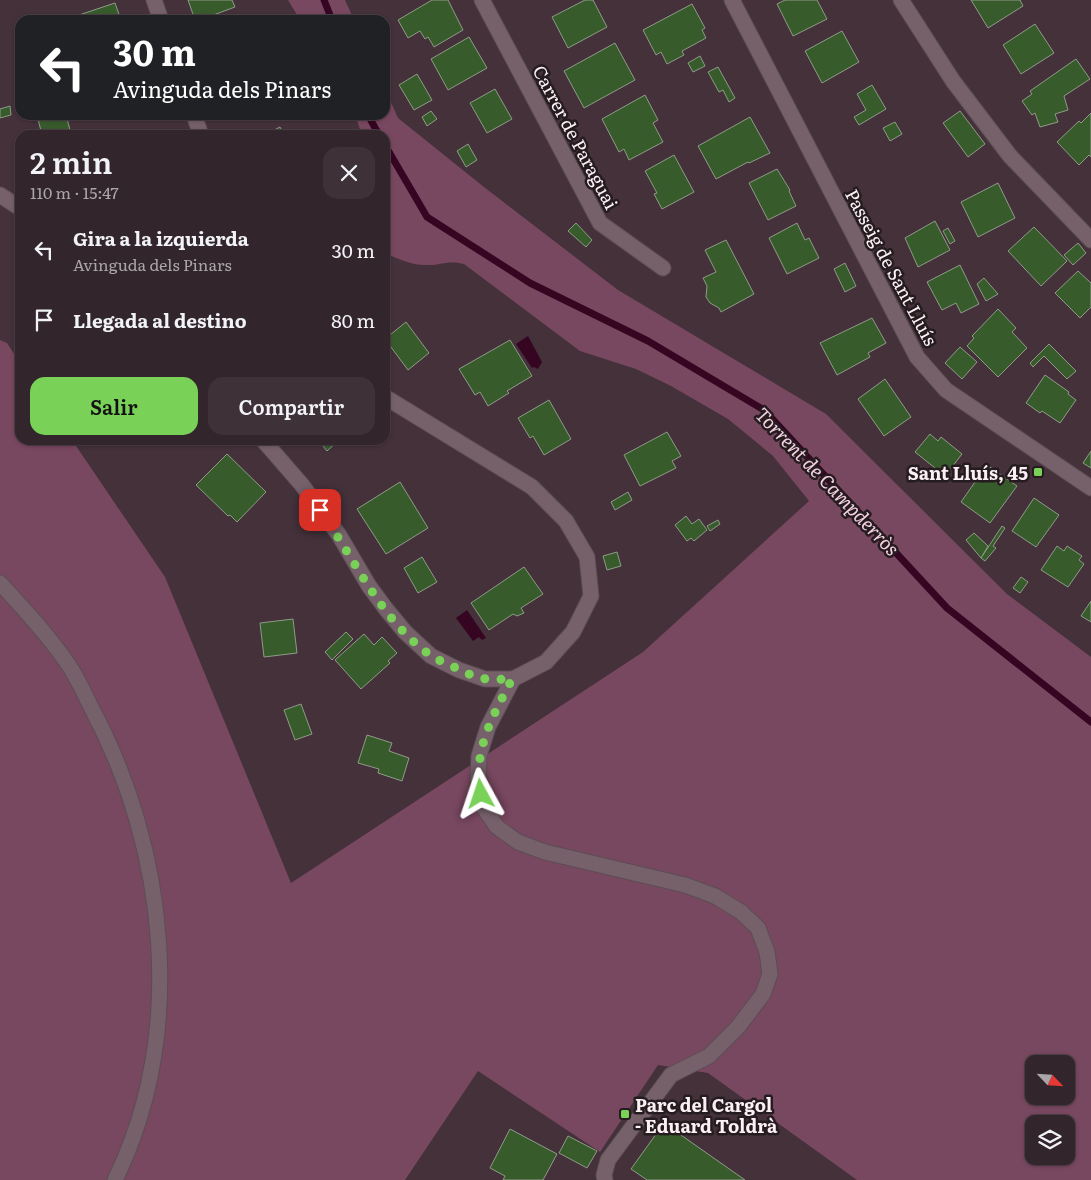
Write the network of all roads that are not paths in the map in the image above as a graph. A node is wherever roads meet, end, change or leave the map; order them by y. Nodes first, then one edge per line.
1 (154, 0) edge
2 (482, 0) edge
3 (732, 0) edge
4 (901, 0) edge
5 (159, 15) edge
6 (0, 195) edge
7 (15, 205) edge
8 (1091, 240) edge
9 (663, 268) dead end
10 (390, 400) edge
11 (267, 445) edge
12 (1091, 488) edge
13 (0, 583) edge
14 (512, 679) junction
15 (115, 1180) edge
16 (605, 1180) edge

1 - 5 street
2 - 9 street, Carrer de Paraguai
3 - 12 street, Passeig de Sant Lluís
4 - 8 street
6 - 7 street
10 - 14 street
11 - 14 street
13 - 15 street
14 - 16 street

